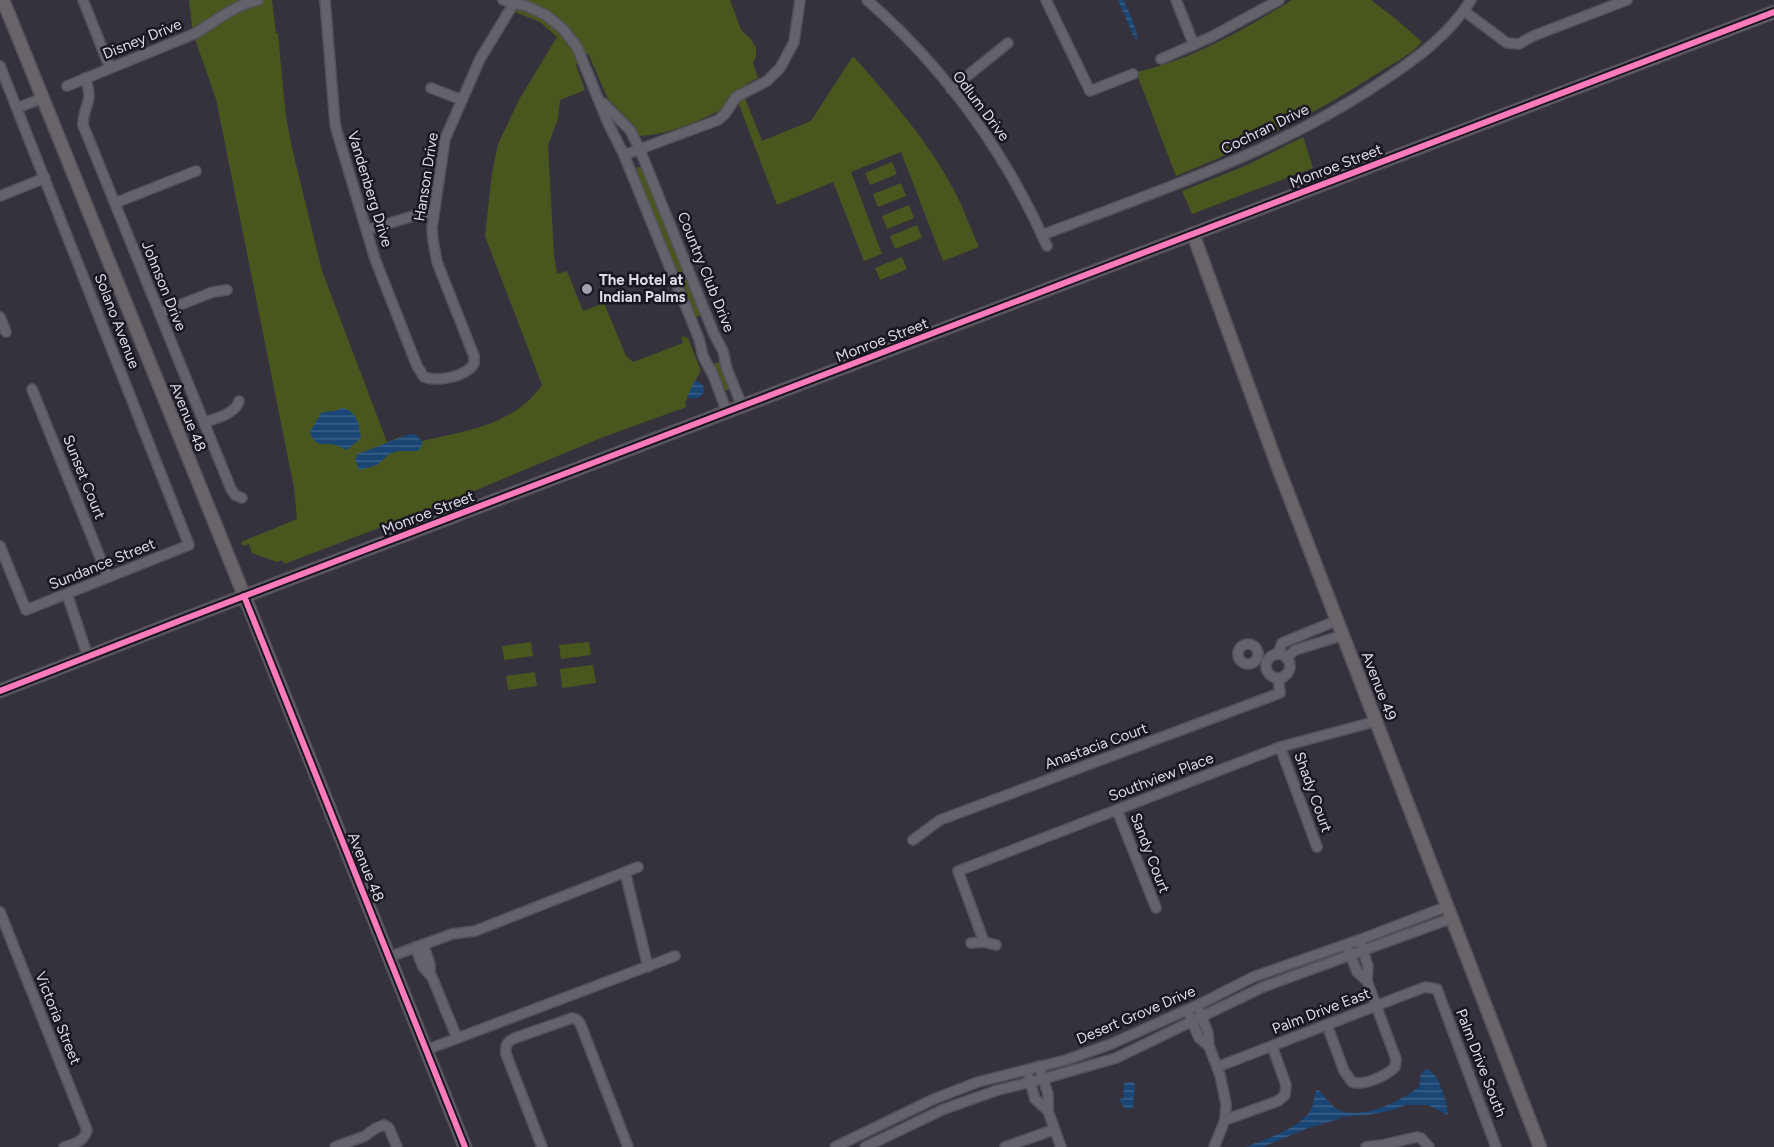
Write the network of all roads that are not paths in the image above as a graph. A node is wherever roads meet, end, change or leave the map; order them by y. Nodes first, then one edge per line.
1 (3, 0) edge
2 (83, 0) edge
3 (258, 0) edge
4 (326, 0) edge
5 (503, 0) edge
6 (800, 0) edge
7 (867, 0) edge
8 (1046, 0) edge
9 (1176, 0) edge
10 (1279, 0) edge
11 (1471, 0) edge
12 (1627, 0) edge
13 (514, 3) junction
14 (1464, 11) junction
15 (1774, 12) edge
16 (1008, 43) dead end
17 (1194, 45) junction
18 (1161, 58) dead end
19 (0, 66) edge
20 (110, 68) junction
21 (1133, 74) dead end
22 (85, 78) junction
23 (67, 86) dead end
24 (431, 87) dead end
25 (951, 89) junction
26 (43, 98) junction
27 (598, 98) junction
28 (462, 100) junction
29 (17, 108) junction
30 (640, 150) junction
31 (624, 155) junction
32 (196, 171) dead end
33 (45, 178) junction
34 (0, 196) edge
35 (115, 203) junction
36 (434, 212) junction
37 (367, 230) junction
38 (1193, 234) junction
39 (1042, 235) junction
40 (1047, 246) dead end
41 (227, 290) dead end
42 (159, 313) junction
43 (0, 317) edge
44 (6, 332) dead end
45 (424, 377) joint
46 (32, 389) dead end
47 (239, 401) dead end
48 (742, 406) junction
49 (727, 412) junction
50 (204, 423) junction
51 (242, 498) dead end
52 (189, 545) joint
53 (0, 546) edge
54 (108, 577) junction
55 (67, 594) junction
56 (244, 596) junction
57 (1338, 620) junction
58 (1344, 635) junction
59 (1282, 656) junction
60 (88, 657) junction
61 (1257, 658) dead end
62 (1267, 662) junction
63 (1278, 678) junction
64 (0, 691) edge
65 (1377, 721) junction
66 (1280, 747) junction
67 (1117, 810) junction
68 (913, 840) dead end
69 (1317, 848) dead end
70 (638, 867) dead end
71 (625, 872) junction
72 (1156, 908) dead end
73 (0, 912) edge
74 (1450, 912) junction
75 (1359, 940) junction
76 (984, 942) junction
77 (971, 943) dead end
78 (419, 945) junction
79 (996, 945) dead end
80 (1346, 945) junction
81 (1362, 951) junction
82 (675, 956) dead end
83 (1350, 956) junction
84 (389, 957) junction
85 (648, 967) junction
86 (1367, 981) junction
87 (1437, 989) joint
88 (1198, 1005) junction
89 (1376, 1005) junction
90 (1187, 1010) junction
91 (1202, 1017) junction
92 (1192, 1022) junction
93 (1327, 1025) junction
94 (457, 1038) junction
95 (1209, 1046) junction
96 (1272, 1046) junction
97 (426, 1050) junction
98 (1039, 1066) junction
99 (1217, 1067) junction
100 (1026, 1070) junction
101 (1043, 1079) junction
102 (1030, 1083) junction
103 (1048, 1111) junction
104 (1225, 1120) junction
105 (1053, 1130) junction
106 (865, 1131) junction
107 (881, 1143) edge
108 (868, 1146) edge
109 (64, 1147) edge
110 (335, 1147) edge
111 (397, 1147) edge
112 (465, 1147) edge
113 (542, 1147) edge
114 (628, 1147) edge
115 (835, 1147) edge
116 (1005, 1147) edge
117 (1061, 1147) edge
118 (1214, 1147) edge
119 (1366, 1147) edge
120 (1429, 1147) edge
121 (1496, 1147) edge
122 (1540, 1147) edge

1 - 26 main road, Avenue 48
2 - 20 street
3 - 20 street, Disney Drive
4 - 37 street, Vandenberg Drive
5 - 13 street
6 - 30 street
7 - 25 street, Odlum Drive
8 - 21 street
9 - 17 street
10 - 17 street
11 - 14 street, Cochran Drive
12 - 14 street
13 - 27 street
13 - 28 street, Hanson Drive
14 - 39 street, Cochran Drive
15 - 38 main road, Monroe Street
16 - 25 street
17 - 18 street
19 - 29 street, Solano Avenue
20 - 22 street, Disney Drive
22 - 23 street, Disney Drive
22 - 35 street, Johnson Drive
24 - 28 street
25 - 39 street, Odlum Drive
26 - 29 street
26 - 56 main road, Avenue 48
27 - 30 street
27 - 31 street
28 - 36 street, Hanson Drive
29 - 33 street, Solano Avenue
30 - 31 street
30 - 48 street, Country Club Drive
31 - 49 street
32 - 35 street
33 - 34 street
33 - 52 street, Solano Avenue
35 - 42 street, Johnson Drive
36 - 37 street
36 - 45 street, Hanson Drive
37 - 45 street, Vandenberg Drive
38 - 48 main road, Monroe Street
38 - 57 main road, Avenue 49
39 - 40 street, Odlum Drive
41 - 42 street
42 - 50 street, Johnson Drive
43 - 44 street
46 - 54 street, Sunset Court
47 - 50 street
48 - 49 main road, Monroe Street
49 - 56 main road, Monroe Street
50 - 51 street, Johnson Drive
52 - 54 street, Sundance Street
53 - 55 street, Sundance Street
54 - 55 street, Sundance Street
55 - 60 street
56 - 60 main road, Monroe Street
56 - 84 main road, Avenue 48
57 - 58 main road, Avenue 49
57 - 59 street
58 - 59 street
58 - 65 main road, Avenue 49
59 - 62 street
59 - 63 street, Anastacia Court
60 - 64 main road, Monroe Street
61 - 62 street
62 - 63 street
63 - 68 street, Anastacia Court
65 - 66 street, Southview Place
65 - 74 main road, Avenue 49
66 - 67 street, Southview Place
66 - 69 street, Shady Court
67 - 72 street, Sandy Court
67 - 76 street, Southview Place
70 - 71 street
71 - 78 street
71 - 85 street
73 - 109 street, Victoria Street
74 - 75 street, Desert Grove Drive
74 - 81 street, Desert Grove Drive
74 - 122 main road, Avenue 49
75 - 80 street, Desert Grove Drive
75 - 81 street
76 - 77 street
76 - 79 street
78 - 84 street
78 - 94 street
80 - 83 street
80 - 88 street, Desert Grove Drive
81 - 83 street, Desert Grove Drive
81 - 86 street
82 - 85 street
83 - 86 street
83 - 91 street, Desert Grove Drive
84 - 97 main road, Avenue 48
85 - 94 street
86 - 89 street
87 - 89 street, Palm Drive East
87 - 121 street, Palm Drive South
88 - 90 street, Desert Grove Drive
88 - 91 street
89 - 93 street, Palm Drive East
89 - 93 street
90 - 92 street
90 - 98 street, Desert Grove Drive
91 - 92 street, Desert Grove Drive
91 - 95 street
92 - 95 street
92 - 101 street, Desert Grove Drive
93 - 96 street, Palm Drive East
94 - 97 street
95 - 99 street
96 - 99 street, Palm Drive East
96 - 104 street
97 - 112 main road, Avenue 48
98 - 100 street, Desert Grove Drive
98 - 101 street
99 - 104 street
100 - 102 street
100 - 106 street, Desert Grove Drive
101 - 102 street, Desert Grove Drive
101 - 103 street
102 - 103 street
102 - 107 street, Desert Grove Drive
103 - 105 street
104 - 118 street
105 - 116 street
105 - 117 street
106 - 107 street
106 - 108 street
106 - 115 street, Desert Grove Drive
107 - 108 street, Desert Grove Drive
110 - 111 street
113 - 114 street
119 - 120 street

